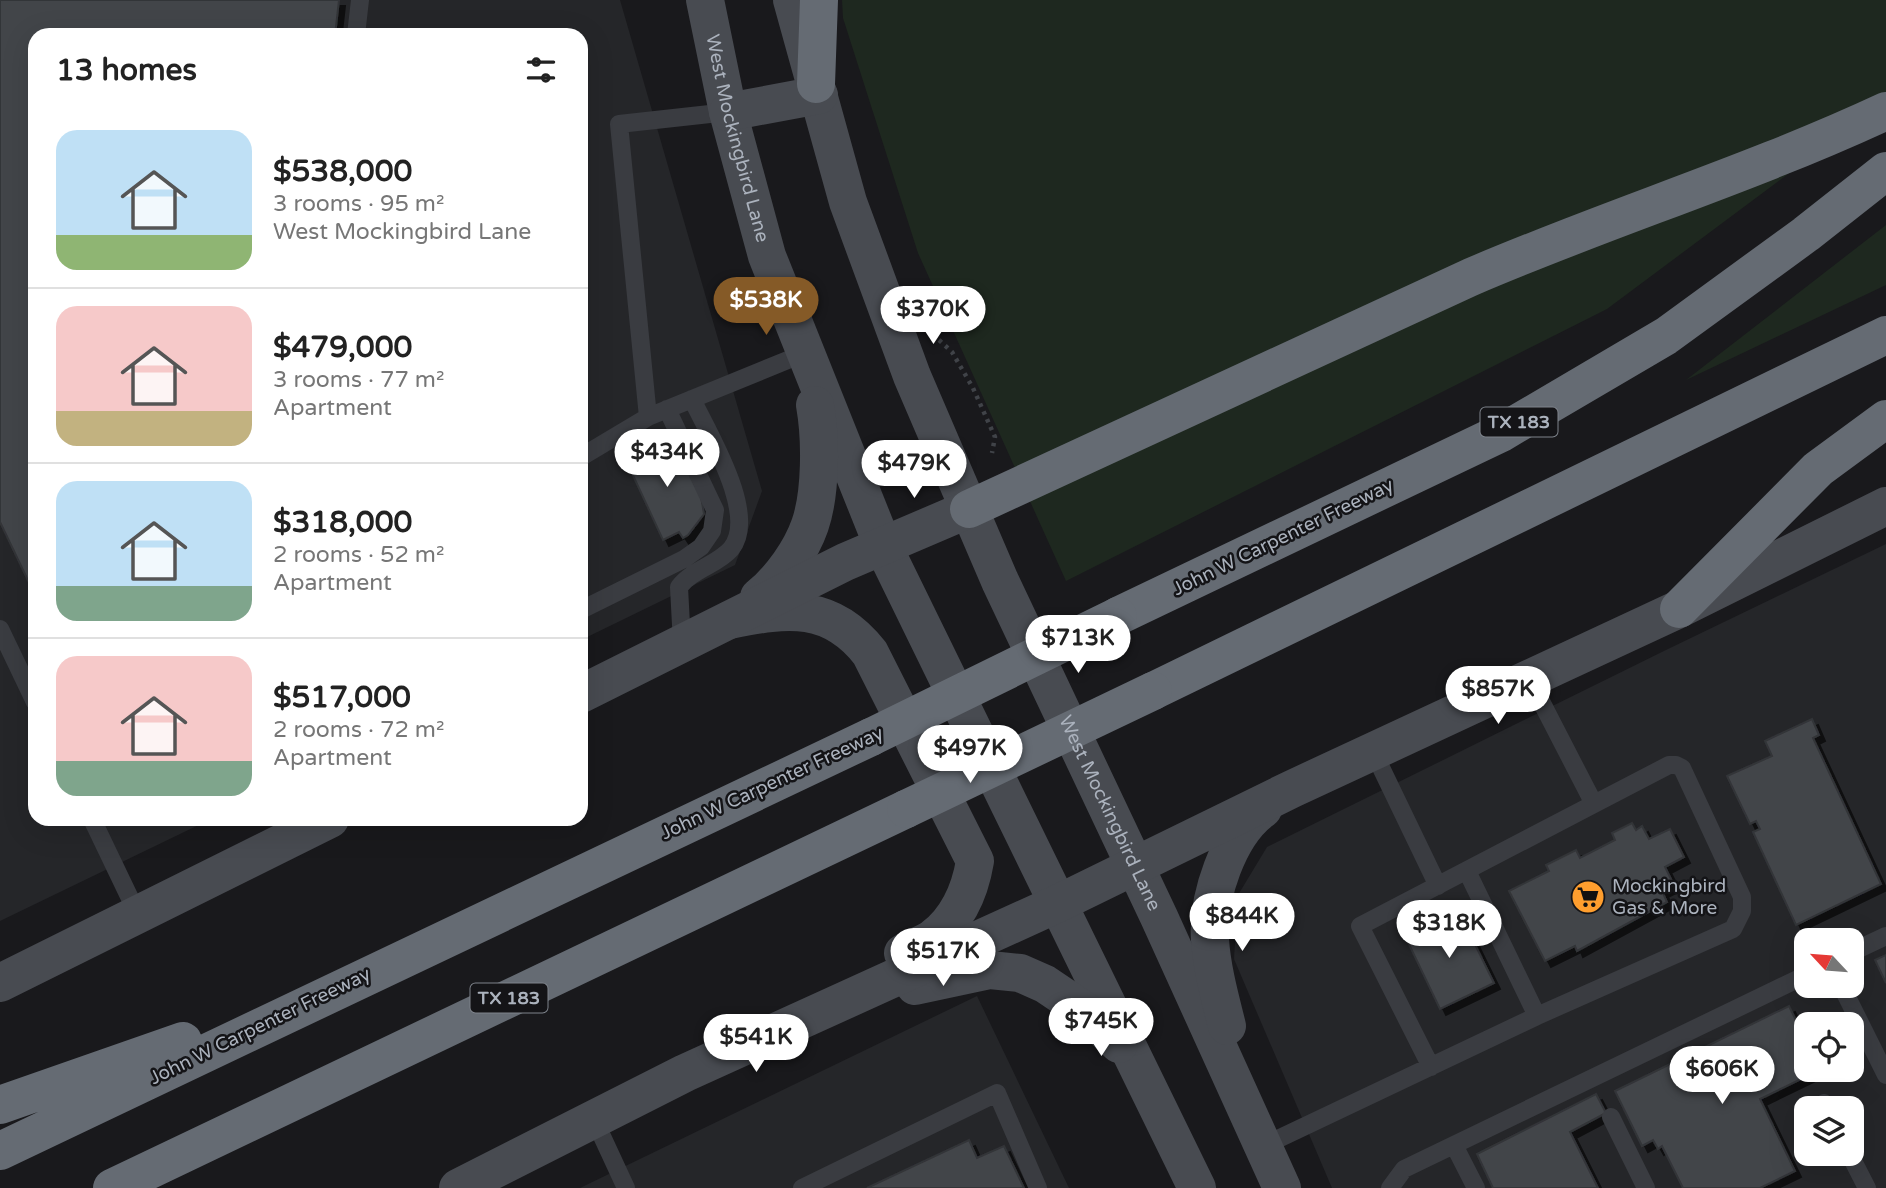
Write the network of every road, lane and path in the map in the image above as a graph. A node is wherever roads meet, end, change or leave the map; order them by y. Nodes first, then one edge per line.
1 (360, 0) edge
2 (792, 0) edge
3 (819, 0) edge
4 (705, 9) edge
5 (357, 28) edge
6 (818, 90) junction
7 (1886, 111) edge
8 (728, 112) junction
9 (1886, 171) edge
10 (933, 335) dead end
11 (1886, 335) edge
12 (805, 353) junction
13 (692, 399) junction
14 (667, 409) junction
15 (648, 417) junction
16 (1886, 419) edge
17 (588, 453) edge
18 (992, 453) dead end
19 (1886, 506) edge
20 (969, 509) junction
21 (883, 546) junction
22 (588, 607) edge
23 (1679, 609) junction
24 (730, 620) junction
25 (0, 629) edge
26 (682, 644) junction
27 (1529, 678) junction
28 (28, 687) edge
29 (588, 691) edge
30 (1373, 751) junction
31 (1292, 789) junction
32 (1594, 804) junction
33 (95, 826) edge
34 (304, 826) edge
35 (1135, 865) junction
36 (1467, 871) junction
37 (1438, 886) junction
38 (1059, 902) junction
39 (138, 915) junction
40 (1886, 936) edge
41 (1864, 947) edge
42 (1794, 981) edge
43 (0, 983) edge
44 (332, 991) junction
45 (1848, 998) edge
46 (1537, 1016) junction
47 (802, 1020) junction
48 (1432, 1067) junction
49 (1142, 1074) junction
50 (1886, 1075) edge
51 (0, 1105) edge
52 (1611, 1117) dead end
53 (594, 1119) junction
54 (1258, 1134) junction
55 (1454, 1145) junction
56 (192, 1150) junction
57 (0, 1151) edge
58 (1856, 1166) edge
59 (475, 1184) edge
60 (112, 1188) edge
61 (130, 1188) edge
62 (626, 1188) edge
63 (802, 1188) edge
64 (1038, 1188) edge
65 (1197, 1188) edge
66 (1282, 1188) edge
67 (1390, 1188) edge
68 (1476, 1188) edge
69 (1646, 1188) edge
70 (1867, 1188) edge

1 - 5 lane
2 - 6 main road, West Mockingbird Lane
3 - 6 highway
4 - 8 main road, West Mockingbird Lane
6 - 8 main road
6 - 20 main road, West Mockingbird Lane
7 - 20 highway
8 - 12 main road, West Mockingbird Lane
8 - 15 lane
9 - 44 highway, John W Carpenter Freeway / TX 183, bridge
10 - 18 path
11 - 56 highway, TX 183, bridge
12 - 13 lane
12 - 21 main road, West Mockingbird Lane
12 - 24 main road
13 - 14 lane
13 - 26 lane
14 - 15 lane
14 - 22 lane
15 - 17 lane
16 - 23 highway
19 - 23 main road
20 - 21 main road
20 - 35 main road, West Mockingbird Lane
21 - 24 main road
21 - 38 main road, West Mockingbird Lane
23 - 27 main road
24 - 26 main road
24 - 47 main road
25 - 28 lane
26 - 29 main road
27 - 30 main road
27 - 32 lane
30 - 31 main road
30 - 37 lane
31 - 35 main road
31 - 54 main road
32 - 36 lane
32 - 46 lane
33 - 39 lane
34 - 39 main road
35 - 38 main road
35 - 54 main road, West Mockingbird Lane
36 - 37 lane
36 - 46 lane
37 - 48 lane
38 - 47 main road
38 - 49 main road, West Mockingbird Lane
39 - 43 main road
40 - 41 lane
42 - 55 lane
44 - 51 highway
44 - 57 highway, John W Carpenter Freeway / TX 183
45 - 50 lane
46 - 48 lane
47 - 49 main road
47 - 53 main road
48 - 54 lane
49 - 65 main road, West Mockingbird Lane
52 - 69 lane
53 - 59 main road
53 - 62 lane
54 - 66 main road, West Mockingbird Lane
55 - 67 lane
55 - 68 lane
56 - 60 highway, TX 183
56 - 61 highway
58 - 70 lane
63 - 64 lane

